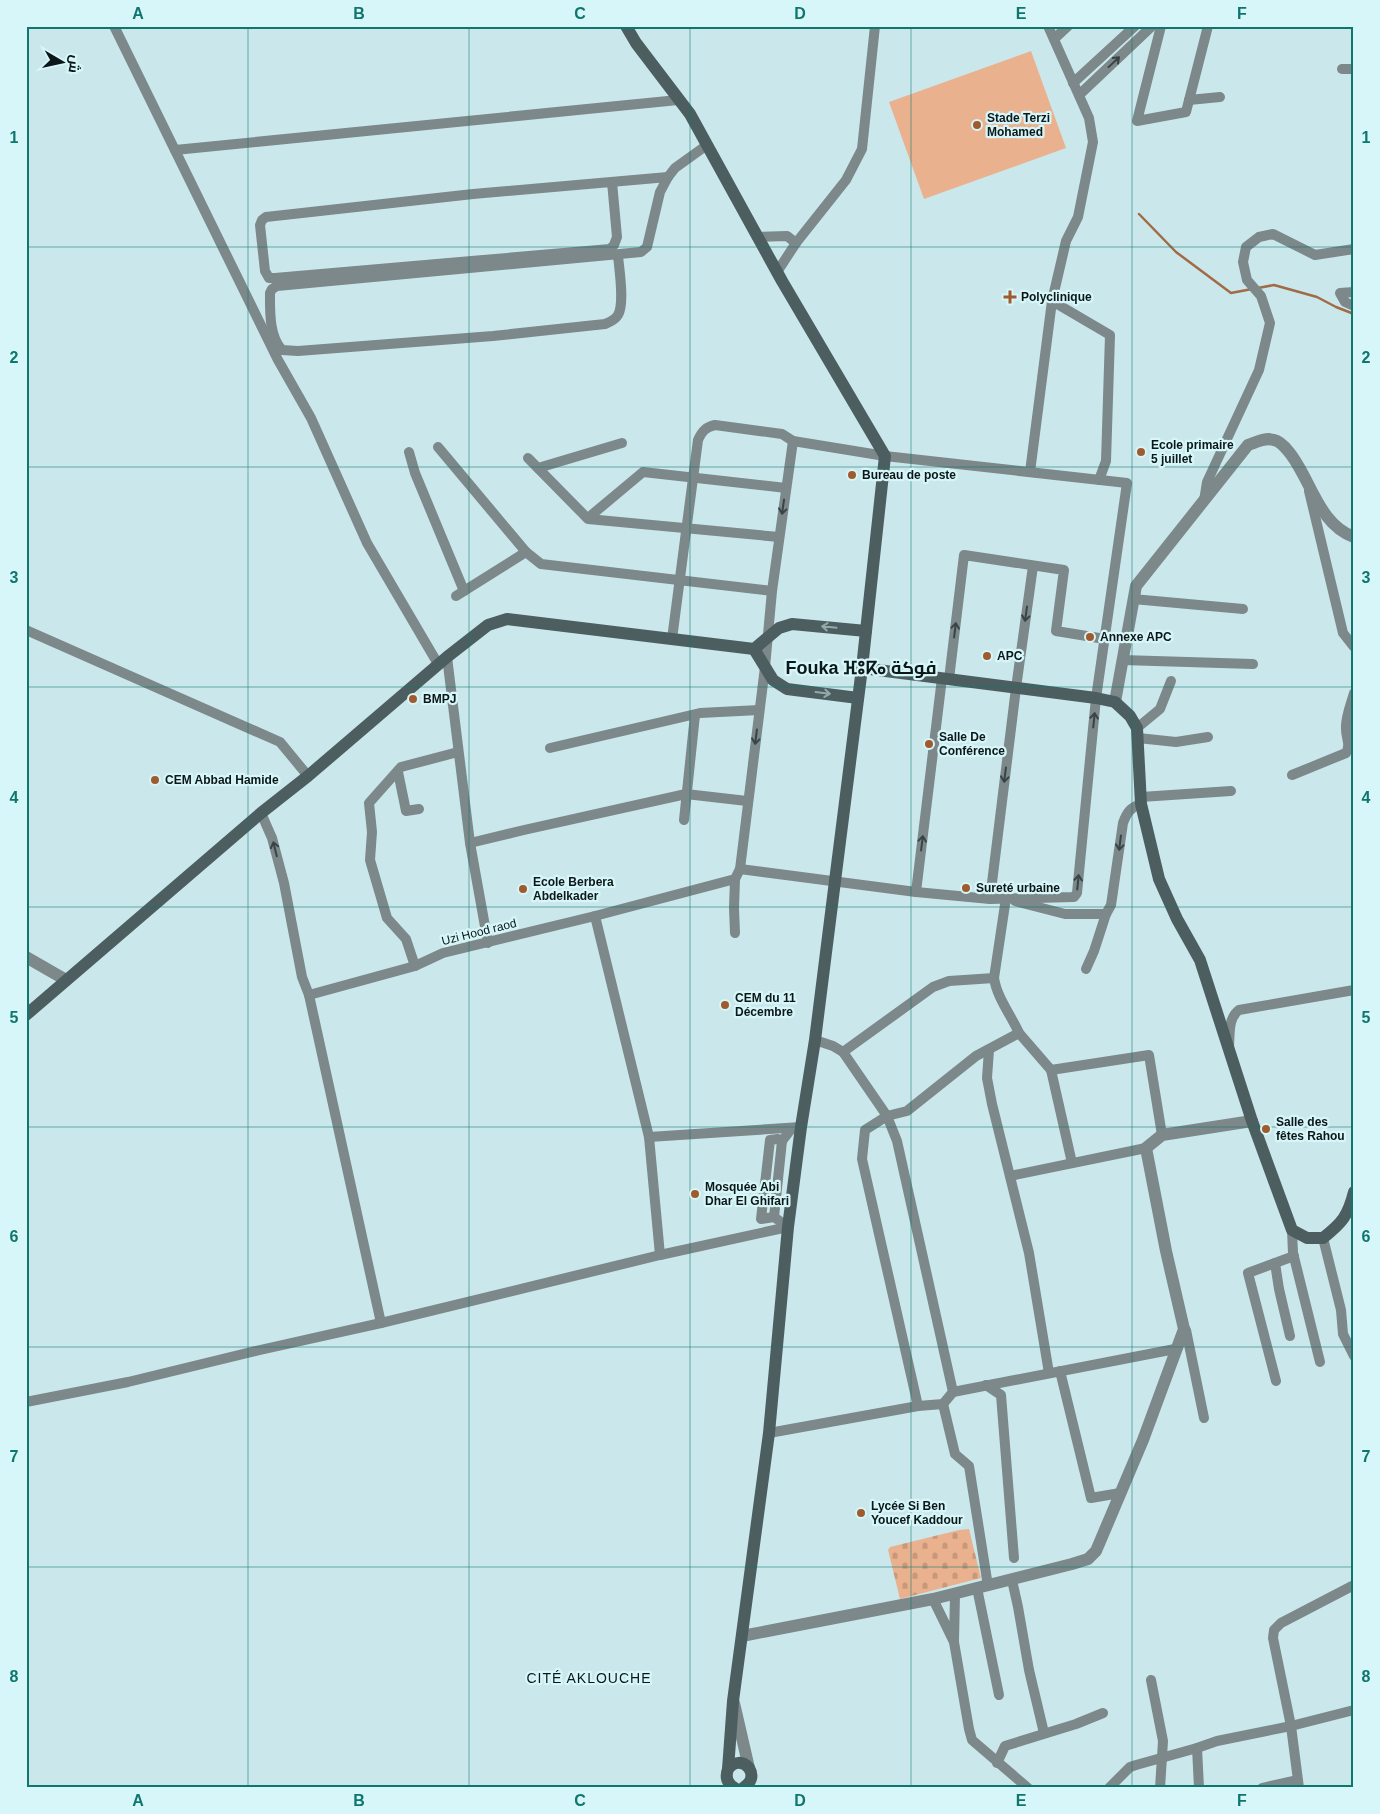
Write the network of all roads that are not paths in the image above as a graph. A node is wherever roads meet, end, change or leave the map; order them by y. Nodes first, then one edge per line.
1 (114, 26) edge
2 (626, 26) edge
3 (875, 26) edge
4 (1048, 26) edge
5 (1068, 26) edge
6 (1135, 26) edge
7 (1152, 26) edge
8 (1161, 26) edge
9 (1208, 26) edge
10 (1054, 39) junction
11 (1342, 69) dead end
12 (1354, 69) edge
13 (1073, 83) junction
14 (1078, 95) junction
15 (1220, 97) dead end
16 (678, 100) junction
17 (1188, 100) junction
18 (707, 145) junction
19 (175, 150) junction
20 (668, 177) junction
21 (612, 182) junction
22 (757, 237) junction
23 (796, 243) junction
24 (1354, 249) edge
25 (618, 255) junction
26 (777, 272) junction
27 (1354, 292) edge
28 (1052, 301) junction
29 (1354, 306) edge
30 (793, 441) junction
31 (622, 443) dead end
32 (438, 447) dead end
33 (409, 452) dead end
34 (885, 456) junction
35 (528, 458) dead end
36 (538, 468) junction
37 (1030, 472) junction
38 (693, 479) junction
39 (1099, 480) junction
40 (1306, 482) junction
41 (786, 488) junction
42 (1204, 501) junction
43 (588, 518) junction
44 (687, 528) junction
45 (779, 537) junction
46 (1354, 537) edge
47 (526, 552) junction
48 (1033, 566) junction
49 (680, 580) junction
50 (772, 591) junction
51 (1133, 599) junction
52 (1243, 609) dead end
53 (26, 630) edge
54 (866, 631) junction
55 (768, 637) junction
56 (672, 639) junction
57 (1105, 639) junction
58 (1354, 647) edge
59 (754, 649) junction
60 (1122, 660) junction
61 (443, 661) junction
62 (1252, 664) dead end
63 (765, 667) junction
64 (862, 668) junction
65 (946, 678) junction
66 (1171, 681) dead end
67 (1016, 688) junction
68 (1354, 693) edge
69 (858, 698) junction
70 (1096, 698) junction
71 (1115, 702) junction
72 (759, 710) junction
73 (695, 714) junction
74 (1138, 733) junction
75 (1208, 738) dead end
76 (550, 748) dead end
77 (458, 752) junction
78 (398, 772) junction
79 (1292, 775) dead end
80 (308, 776) junction
81 (1231, 790) dead end
82 (686, 794) junction
83 (1141, 800) junction
84 (747, 802) junction
85 (419, 809) dead end
86 (261, 813) junction
87 (684, 820) dead end
88 (470, 843) junction
89 (740, 869) junction
90 (735, 879) junction
91 (835, 881) junction
92 (916, 892) junction
93 (1006, 898) junction
94 (990, 899) junction
95 (1106, 914) junction
96 (595, 916) junction
97 (735, 933) dead end
98 (488, 943) junction
99 (26, 957) edge
100 (415, 966) junction
101 (1086, 969) dead end
102 (994, 978) junction
103 (66, 980) junction
104 (1354, 990) edge
105 (310, 996) junction
106 (26, 1014) edge
107 (1019, 1033) junction
108 (815, 1040) junction
109 (988, 1050) junction
110 (1229, 1050) junction
111 (843, 1052) junction
112 (1051, 1070) junction
113 (887, 1116) junction
114 (1252, 1120) junction
115 (797, 1127) junction
116 (1162, 1135) junction
117 (649, 1137) junction
118 (1146, 1148) junction
119 (1072, 1163) junction
120 (1010, 1176) junction
121 (1354, 1192) edge
122 (788, 1227) junction
123 (1292, 1230) junction
124 (1323, 1238) junction
125 (660, 1255) junction
126 (1294, 1256) junction
127 (1275, 1264) junction
128 (381, 1323) junction
129 (1184, 1330) junction
130 (1290, 1336) dead end
131 (1175, 1348) junction
132 (1354, 1356) edge
133 (1320, 1362) dead end
134 (1060, 1371) junction
135 (1049, 1373) junction
136 (1276, 1381) dead end
137 (986, 1385) junction
138 (953, 1392) junction
139 (26, 1402) edge
140 (943, 1404) junction
141 (918, 1406) junction
142 (1204, 1418) dead end
143 (769, 1433) junction
144 (1120, 1493) junction
145 (1014, 1558) dead end
146 (1012, 1580) junction
147 (1354, 1585) edge
148 (983, 1587) junction
149 (955, 1594) junction
150 (933, 1599) junction
151 (742, 1636) junction
152 (954, 1642) junction
153 (1151, 1680) dead end
154 (999, 1695) dead end
155 (733, 1701) junction
156 (1354, 1710) edge
157 (1103, 1713) dead end
158 (1291, 1726) junction
159 (1044, 1733) junction
160 (1197, 1748) junction
161 (1161, 1758) junction
162 (997, 1763) junction
163 (750, 1771) junction
164 (729, 1781) edge
165 (1298, 1784) edge
166 (744, 1788) edge
167 (755, 1788) edge
168 (1028, 1788) edge
169 (1109, 1788) edge
170 (1160, 1788) edge
171 (1199, 1788) edge
172 (1262, 1788) edge

1 - 19 street
2 - 16 main road
3 - 23 street
4 - 10 street
5 - 10 street
6 - 13 street
14 -> 7 street
8 - 17 street
9 - 17 street
10 - 13 street
11 - 12 street
13 - 14 street
14 - 28 street
15 - 17 street
16 - 18 main road
16 - 19 street
18 - 20 street
18 - 22 main road
19 - 61 street
20 - 21 street
20 - 25 street
21 - 21 street
22 - 23 street
22 - 26 main road
23 - 26 street
24 - 42 street
25 - 25 street
26 - 34 main road
27 - 29 street
28 - 37 street
28 - 39 street
30 - 34 street
30 - 38 street
30 - 41 street
31 - 36 street
32 - 47 street
33 - 47 street
34 - 37 street
34 - 54 main road
35 - 36 street
36 - 43 street
37 - 39 street
38 - 41 street
38 - 43 street
38 - 44 street
39 - 57 street
40 - 42 street
40 - 46 street
40 - 58 street
41 -> 45 street
42 - 51 street
43 - 44 street
44 - 45 street
44 - 49 street
45 - 50 street
47 - 49 street
48 - 57 street
65 -> 48 street
48 -> 67 street
49 - 50 street
49 - 56 street
50 - 55 street
51 - 52 street
51 - 60 street
53 - 80 street
54 -> 55 main road
54 - 64 main road
55 - 59 main road
55 - 63 street
56 - 59 main road
56 - 61 main road
57 - 70 street
59 - 63 main road
60 - 62 street
60 - 71 street
61 - 77 street
61 - 80 main road
63 -> 69 main road
63 - 72 street
64 - 65 main road
64 - 69 main road
65 - 67 main road
92 -> 65 street
66 - 74 street
67 - 70 main road
67 -> 94 street
68 - 79 street
69 - 91 main road
70 - 71 main road
93 -> 70 street
71 - 74 main road
72 - 73 street
72 -> 84 street
73 - 76 street
73 - 82 street
74 - 75 street
74 - 83 main road
77 - 78 street
77 - 88 street
78 - 85 street
78 - 100 street
80 - 86 main road
81 - 83 street
82 - 84 street
82 - 87 street
82 - 88 street
83 -> 95 street
83 - 110 main road
84 - 89 street
86 - 103 main road
105 -> 86 street
88 - 98 street
89 - 90 street
89 - 91 street
90 - 96 street, Uzi Hood raod
90 - 97 street
91 - 92 street
91 - 108 main road
92 - 94 street
93 - 94 street
93 - 95 street
93 - 102 street
95 - 101 street
96 - 98 street, Uzi Hood raod
96 - 117 street
98 - 100 street, Uzi Hood raod
99 - 103 street
100 - 105 street, Uzi Hood raod
102 - 107 street
102 - 111 street
103 - 106 main road
104 - 110 street
105 - 128 street
107 - 109 street
107 - 112 street
108 - 111 street
108 - 115 main road
109 - 113 street
109 - 120 street
110 - 114 main road
111 - 113 street
112 - 116 street
112 - 119 street
113 - 138 street
113 - 141 street
114 - 116 street
114 - 123 main road
115 - 117 street
115 - 122 main road
115 - 122 street
116 - 118 street
117 - 125 street
118 - 119 street
118 - 129 street
119 - 120 street
120 - 135 street
121 - 124 main road
122 - 125 street
122 - 143 main road
123 - 124 main road
123 - 126 street
124 - 132 street
125 - 128 street
126 - 127 street
126 - 133 street
127 - 130 street
127 - 136 street
128 - 139 street
129 - 131 street
129 - 142 street
131 - 134 street
131 - 144 street
134 - 135 street
134 - 144 street
135 - 137 street
137 - 138 street
137 - 145 street
138 - 140 street
140 - 141 street
140 - 148 street
141 - 143 street
143 - 151 main road
144 - 146 street
146 - 148 street
146 - 159 street
147 - 158 street
148 - 149 street
148 - 154 street
149 - 150 street
149 - 152 street
150 - 151 street
150 - 152 street
151 - 155 main road
152 - 162 street
153 - 161 street
155 - 163 street
155 - 164 main road
156 - 158 street
157 - 159 street
158 - 160 street
158 - 165 street
159 - 162 street
160 - 161 street
160 - 171 street
161 - 169 street
161 - 170 street
162 - 168 street
163 - 164 main road
163 - 166 main road
163 - 167 street
165 - 172 street

